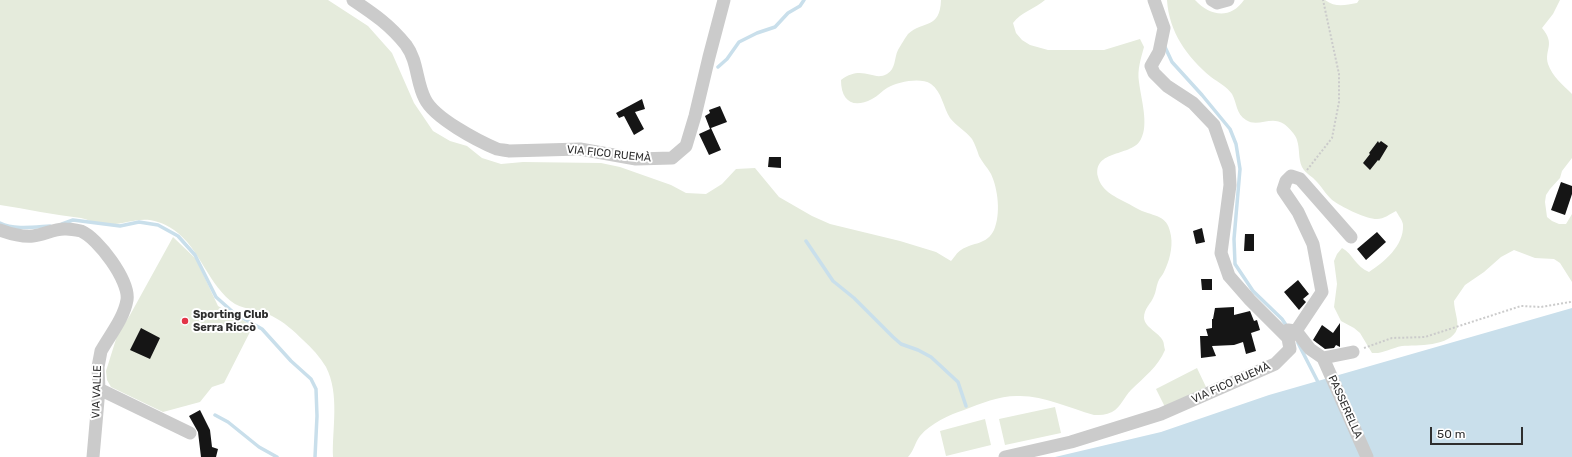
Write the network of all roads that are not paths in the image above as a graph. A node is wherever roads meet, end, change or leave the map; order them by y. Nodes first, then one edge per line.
1 (353, 0) edge
2 (724, 0) edge
3 (1154, 0) edge
4 (1212, 0) edge
5 (1228, 0) edge
6 (0, 230) edge
7 (1351, 237) dead end
8 (1280, 330) junction
9 (1296, 330) junction
10 (1354, 352) road end
11 (1323, 358) junction
12 (99, 389) junction
13 (190, 433) dead end
14 (93, 457) edge
15 (1005, 457) edge
16 (1367, 457) edge

1 - 2 street, VIA FICO RUEMÀ
3 - 8 street, VIA FICO RUEMÀ
4 - 5 street
6 - 12 street, VIA VALLE
7 - 9 street
8 - 9 street
8 - 15 street, VIA FICO RUEMÀ
9 - 11 street
10 - 11 street
11 - 16 street, PASSERELLA
12 - 13 street
12 - 14 street, VIA VALLE

